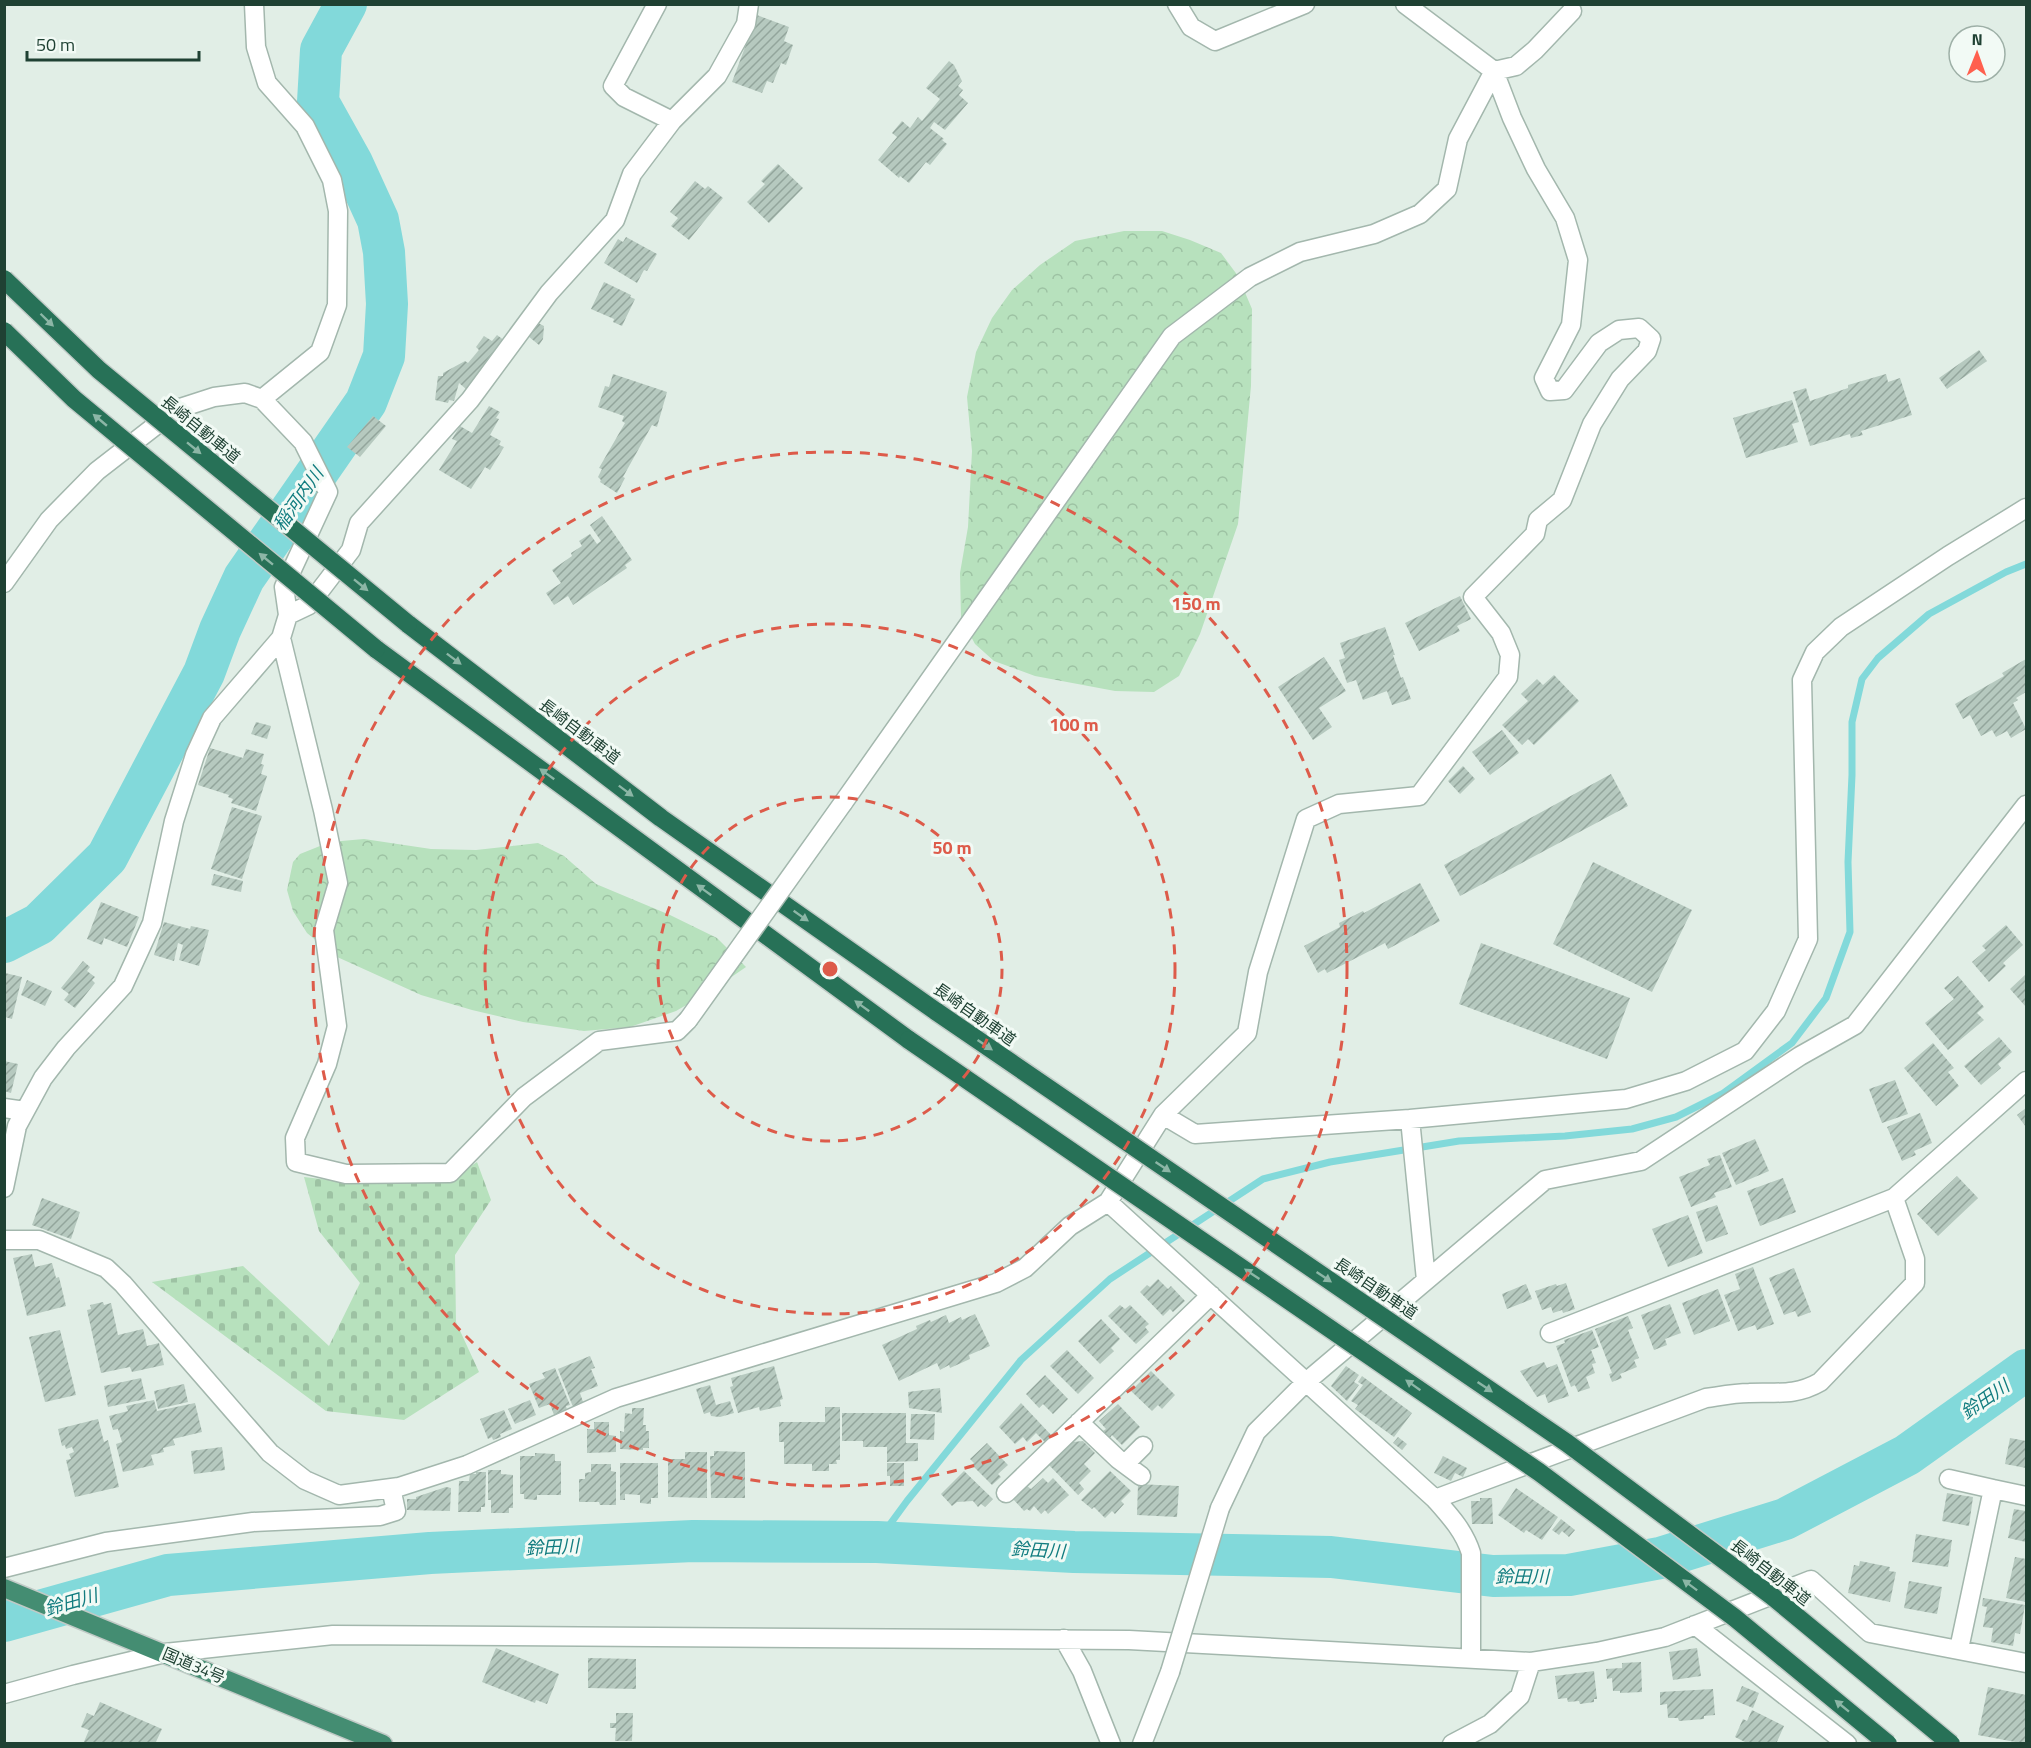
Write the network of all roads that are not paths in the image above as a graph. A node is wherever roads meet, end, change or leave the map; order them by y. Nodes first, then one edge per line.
1 (254, 4) edge
2 (657, 4) edge
3 (749, 4) edge
4 (1177, 4) edge
5 (1305, 4) edge
6 (1405, 4) edge
7 (1572, 11) dead end
8 (1494, 71) junction
9 (672, 121) junction
10 (4, 279) edge
11 (4, 332) edge
12 (262, 399) junction
13 (2026, 508) edge
14 (4, 583) edge
15 (288, 615) junction
16 (280, 638) junction
17 (2026, 805) edge
18 (2026, 1081) edge
19 (4, 1108) edge
20 (25, 1111) junction
21 (1163, 1115) junction
22 (1411, 1126) junction
23 (4, 1188) edge
24 (1894, 1198) junction
25 (1108, 1202) junction
26 (5, 1235) edge
27 (1426, 1280) junction
28 (1211, 1295) junction
29 (1550, 1332) dead end
30 (1306, 1382) junction
31 (1079, 1422) junction
32 (1143, 1446) dead end
33 (1125, 1464) junction
34 (1141, 1476) dead end
35 (1949, 1479) dead end
36 (391, 1488) junction
37 (1993, 1490) junction
38 (1006, 1493) dead end
39 (2026, 1496) edge
40 (1435, 1499) junction
41 (4, 1568) edge
42 (4, 1588) edge
43 (1695, 1625) junction
44 (1064, 1639) junction
45 (1959, 1649) junction
46 (158, 1650) junction
47 (1471, 1659) junction
48 (1531, 1662) junction
49 (2026, 1663) edge
50 (4, 1694) edge
51 (383, 1743) edge
52 (1111, 1743) edge
53 (1142, 1743) edge
54 (1452, 1743) edge
55 (1847, 1743) edge
56 (1888, 1743) edge
57 (1951, 1743) edge

1 - 12 street
2 - 9 street
3 - 9 street
4 - 5 street
6 - 8 street
7 - 8 street
8 - 16 street, bridge
8 - 21 street
9 - 15 street
10 -> 57 highway, 長崎自動車道, bridge
56 -> 11 highway, bridge
12 - 14 street
12 - 15 street
13 - 22 street
15 - 16 street
16 - 20 street
17 - 27 street
18 - 24 street
19 - 20 street
20 - 23 street
21 - 22 street
21 - 25 street
22 - 27 street
24 - 29 street
24 - 40 street
25 - 28 street
25 - 36 street
26 - 36 street
27 - 30 street
28 - 30 street
28 - 31 street
30 - 40 street
30 - 53 street, bridge
31 - 33 street
31 - 38 street
32 - 33 street
33 - 34 street
35 - 37 street
36 - 41 street
37 - 39 street
37 - 45 street
40 - 47 street
42 - 46 highway, 国道34号
43 - 45 street
43 - 48 street
43 - 55 street
44 - 46 street
44 - 47 street
44 - 52 street
45 - 49 street
46 - 50 street
46 - 51 highway, 国道34号
47 - 48 street
48 - 54 street

